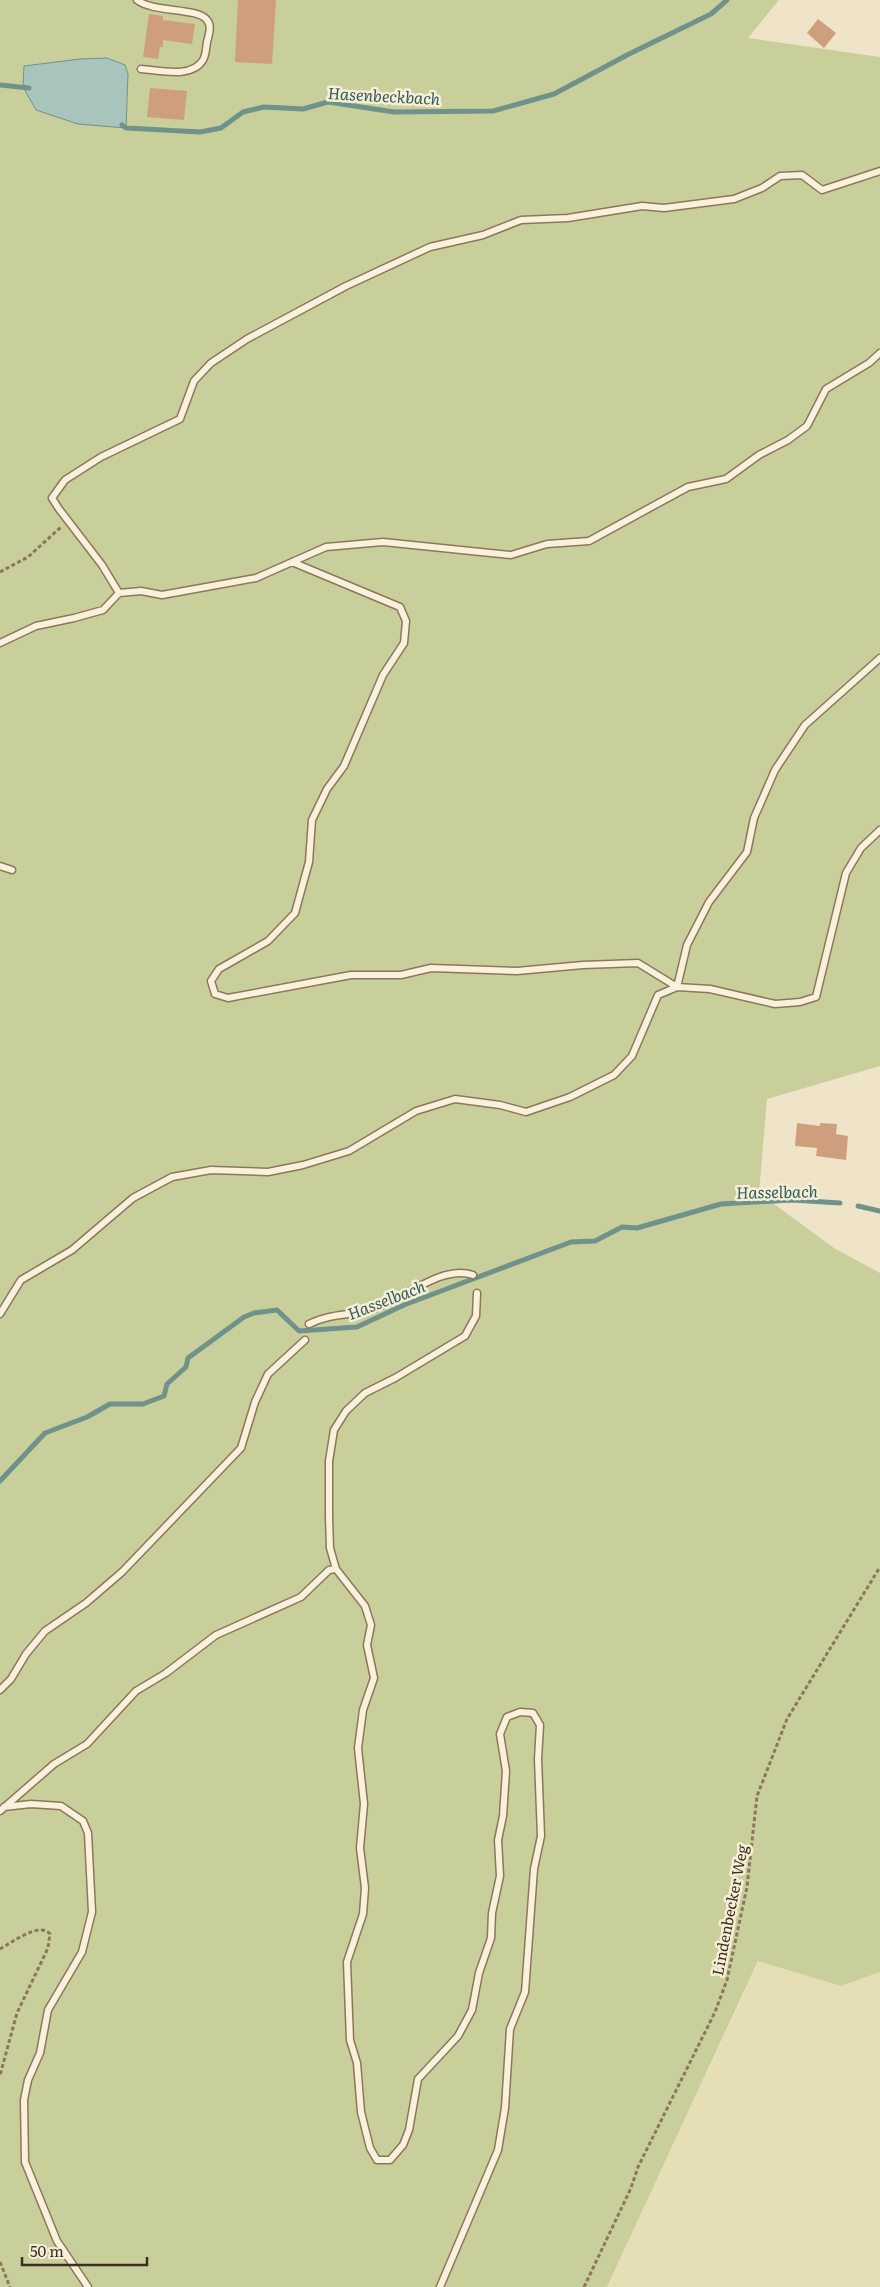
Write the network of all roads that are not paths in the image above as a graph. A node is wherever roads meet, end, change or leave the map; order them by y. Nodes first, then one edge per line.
1 (138, 0) edge
2 (141, 69) dead end
3 (880, 171) edge
4 (880, 353) edge
5 (292, 562) junction
6 (119, 593) junction
7 (0, 643) edge
8 (880, 658) edge
9 (880, 830) edge
10 (0, 866) edge
11 (12, 870) dead end
12 (677, 987) junction
13 (473, 1275) dead end
14 (477, 1293) dead end
15 (0, 1314) edge
16 (309, 1324) dead end
17 (305, 1340) dead end
18 (336, 1569) junction
19 (0, 1690) edge
20 (2, 1809) edge
21 (88, 2287) edge
22 (440, 2287) edge

1 - 2 lane
3 - 6 lane
4 - 5 lane
5 - 6 lane
5 - 12 lane
6 - 7 lane
8 - 12 lane
9 - 12 lane
10 - 11 lane
12 - 15 lane
13 - 16 lane
14 - 18 lane
17 - 19 lane
18 - 20 lane
18 - 22 lane
20 - 21 lane

